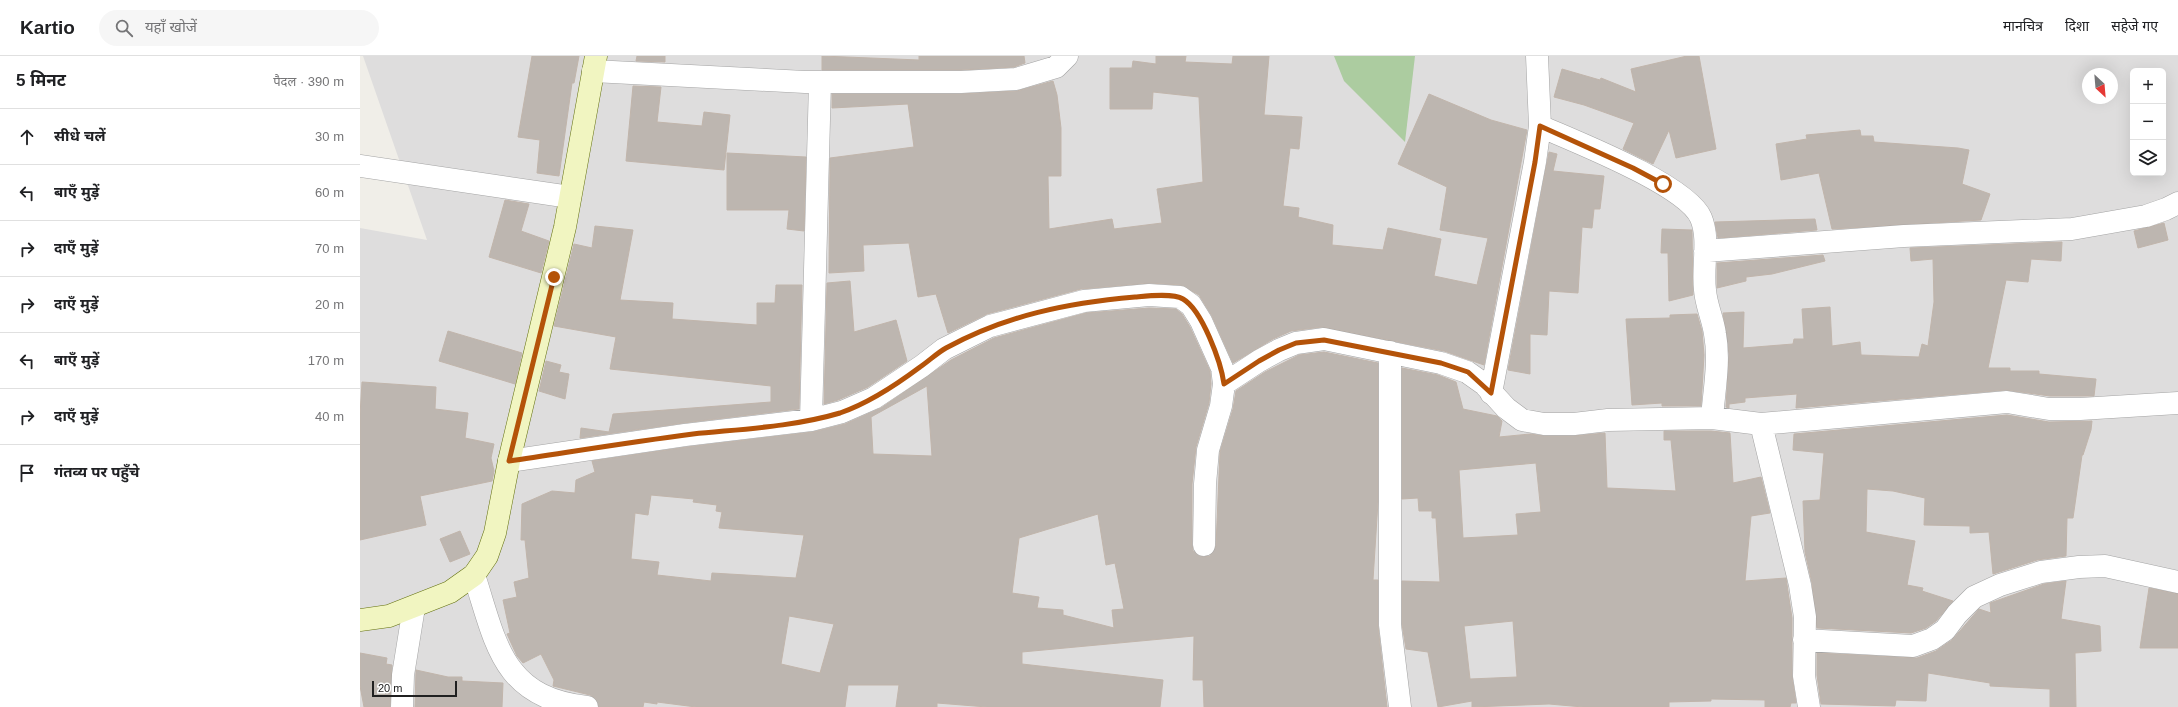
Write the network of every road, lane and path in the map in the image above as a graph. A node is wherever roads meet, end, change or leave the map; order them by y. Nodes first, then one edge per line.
1 (1068, 56) edge
2 (1536, 56) edge
3 (595, 64) edge
4 (820, 82) junction
5 (1540, 126) junction
6 (360, 166) edge
7 (570, 198) junction
8 (2178, 203) edge
9 (1705, 251) junction
10 (1390, 352) junction
11 (1224, 384) junction
12 (1491, 393) junction
13 (2178, 403) edge
14 (1712, 418) junction
15 (811, 420) junction
16 (1761, 424) junction
17 (509, 461) junction
18 (1204, 545) dead end
19 (474, 575) junction
20 (2178, 582) edge
21 (414, 607) junction
22 (360, 620) edge
23 (1804, 640) junction
24 (402, 707) edge
25 (585, 707) edge
26 (1400, 707) edge
27 (1809, 707) edge

1 - 4 street
2 - 5 street
3 - 4 street
3 - 7 street
4 - 15 street
5 - 9 street
5 - 12 street
6 - 7 street
7 - 17 street
8 - 9 street
9 - 14 street
10 - 11 street
10 - 12 street
10 - 26 street
11 - 15 street
11 - 18 street
12 - 14 street
13 - 16 street
14 - 16 street
15 - 17 street
16 - 23 street
17 - 19 street
19 - 21 street
19 - 25 street
20 - 23 street
21 - 22 street
21 - 24 street
23 - 27 street

